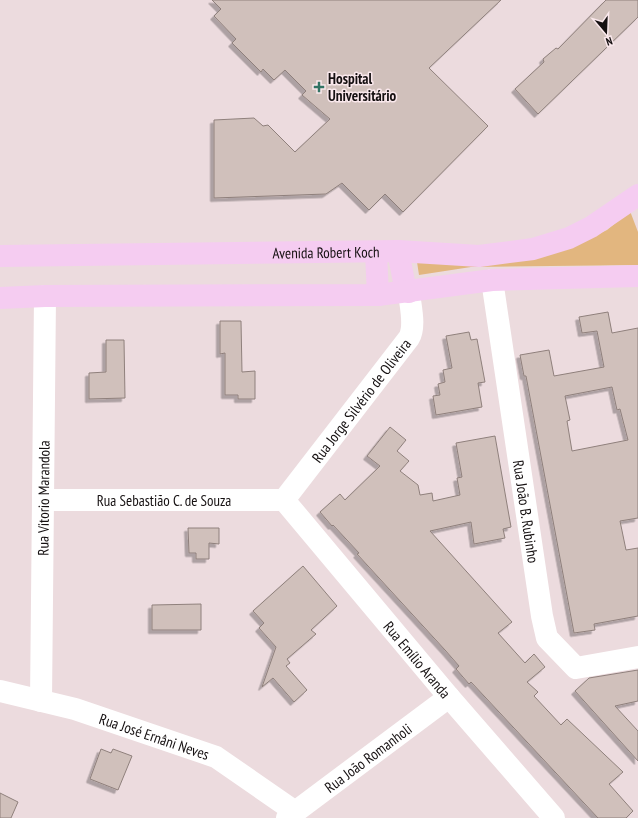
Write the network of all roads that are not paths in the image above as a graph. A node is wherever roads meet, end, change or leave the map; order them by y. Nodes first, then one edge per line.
1 (638, 195) edge
2 (398, 251) junction
3 (376, 253) junction
4 (0, 256) edge
5 (638, 276) edge
6 (492, 280) junction
7 (409, 292) junction
8 (378, 295) junction
9 (45, 296) junction
10 (0, 298) edge
11 (44, 500) junction
12 (284, 500) junction
13 (638, 657) edge
14 (0, 691) edge
15 (449, 697) junction
16 (41, 701) junction
17 (291, 815) edge
18 (554, 818) edge

1 - 2 main road, Avenida Robert Koch
2 - 3 main road, Avenida Robert Koch
2 - 7 main road
3 - 4 main road, Avenida Robert Koch
3 - 8 main road
5 - 6 main road
6 - 7 main road
6 - 13 street, Rua João B. Rubinho
7 - 8 main road
7 - 12 street, Rua Jorge Silvério de Oliveira
8 - 9 main road
9 - 10 main road
9 - 11 street, Rua Vitorio Marandola
11 - 12 street, Rua Sebastião C. de Souza
11 - 16 street, Rua Vitorio Marandola
12 - 15 street, Rua Emílio Aranda
14 - 16 street, Rua José Ernâni Neves
15 - 17 street, Rua João Romanholi
15 - 18 street, Rua Emílio Aranda
16 - 17 street, Rua José Ernâni Neves

